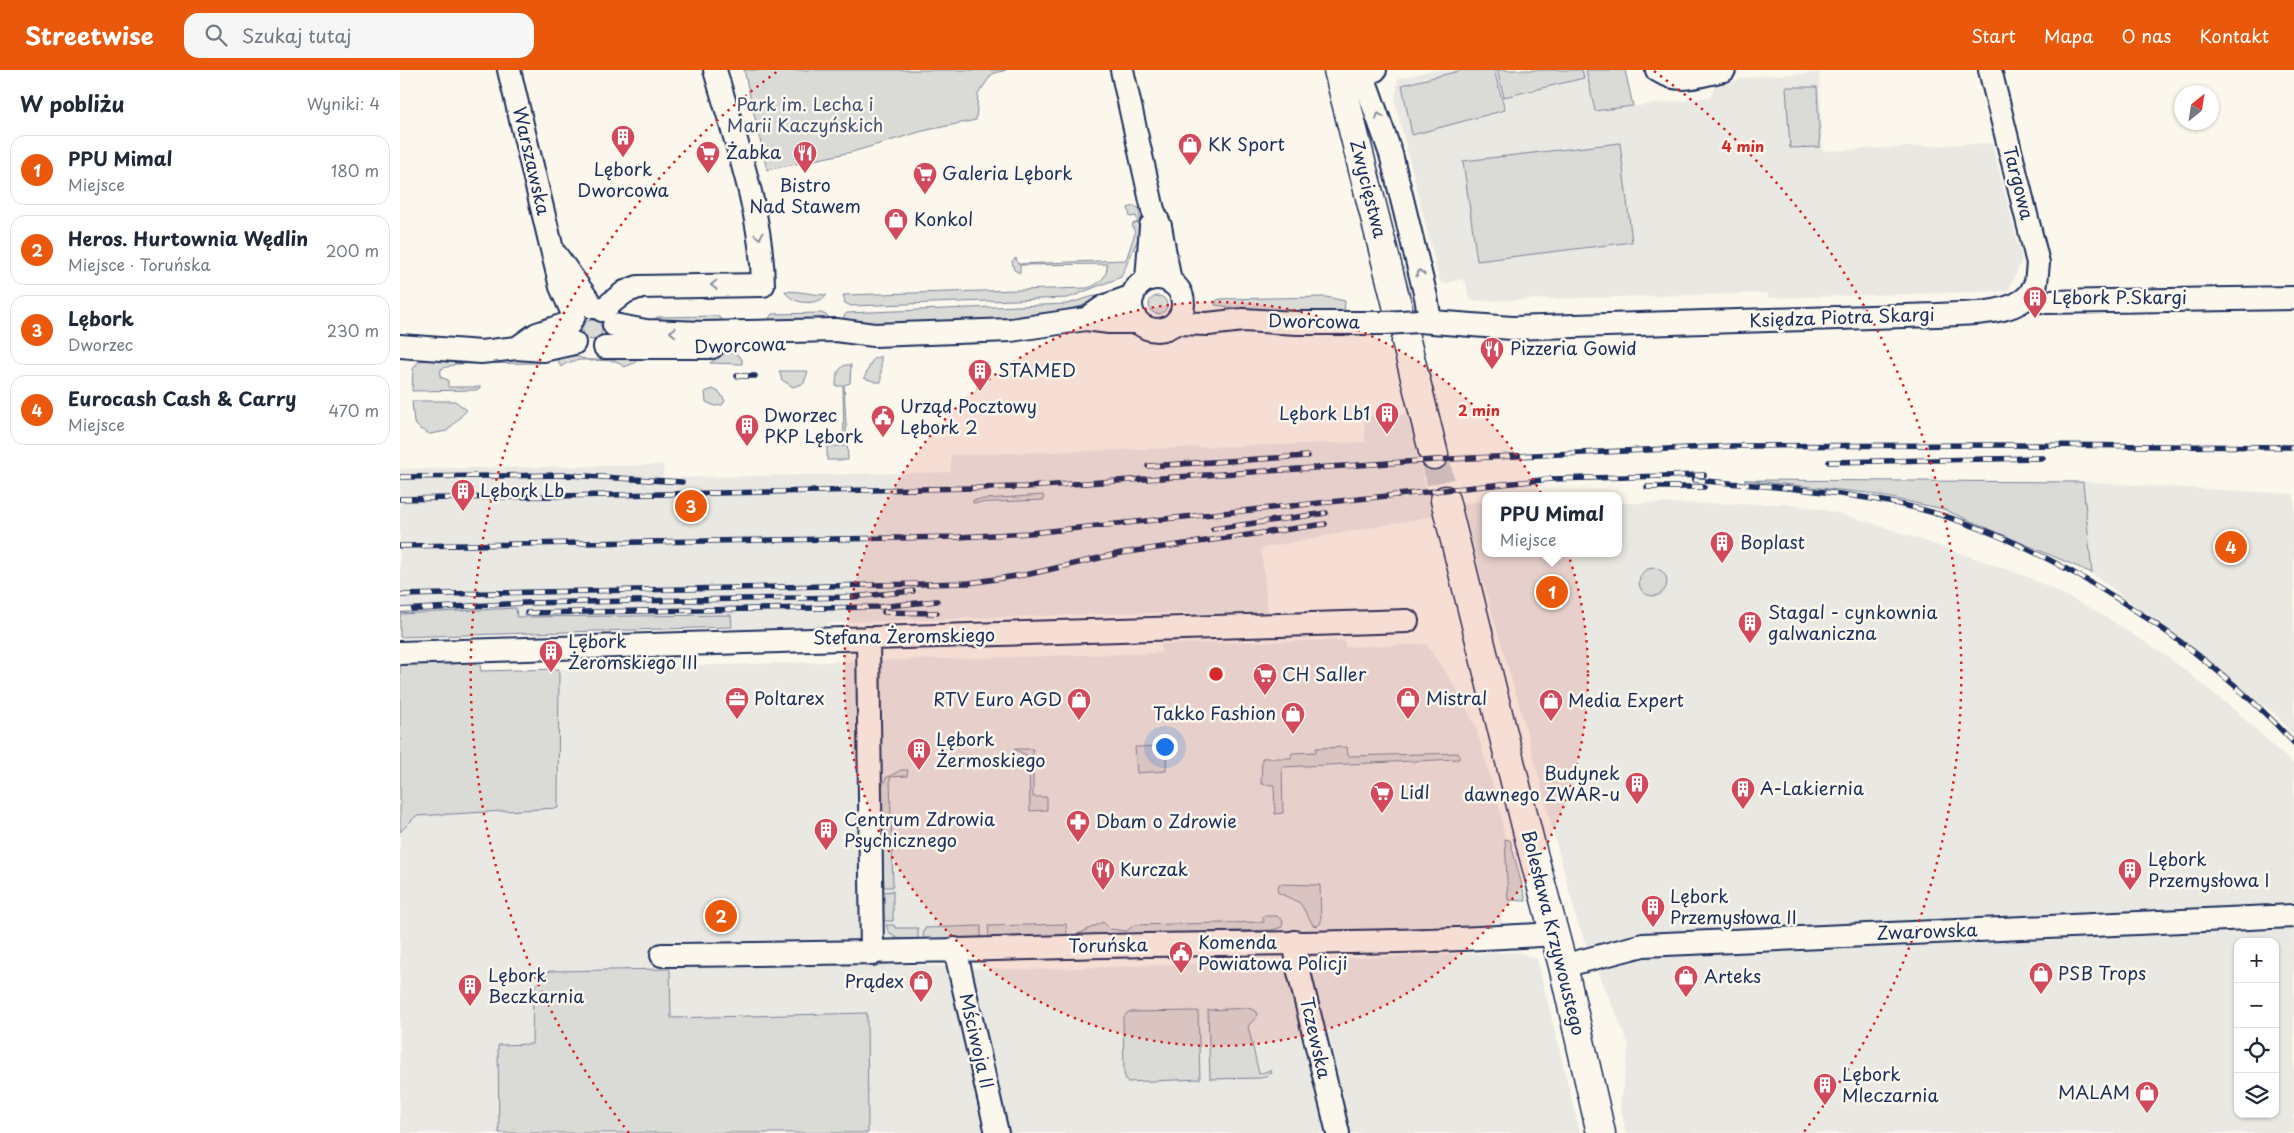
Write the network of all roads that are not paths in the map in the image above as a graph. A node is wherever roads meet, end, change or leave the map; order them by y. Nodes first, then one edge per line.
1 (509, 70) edge
2 (715, 70) edge
3 (1122, 70) edge
4 (1657, 70) edge
5 (1724, 70) edge
6 (1990, 70) edge
7 (1359, 71) edge
8 (1154, 210) junction
9 (1170, 282) junction
10 (1140, 288) junction
11 (2030, 294) junction
12 (2294, 298) edge
13 (1180, 312) junction
14 (1086, 319) junction
15 (588, 321) junction
16 (1138, 322) junction
17 (1408, 323) junction
18 (874, 335) junction
19 (400, 346) edge
20 (605, 347) junction
21 (1434, 455) tunnel mouth
22 (1445, 500) tunnel mouth
23 (1407, 621) dead end
24 (868, 638) junction
25 (400, 653) edge
26 (2294, 916) edge
27 (1554, 934) junction
28 (1295, 942) junction
29 (955, 949) junction
30 (872, 954) junction
31 (662, 955) dead end
32 (1563, 966) junction
33 (997, 1133) edge
34 (1338, 1133) edge
35 (1601, 1133) edge

1 - 15 street, Warszawska
2 -> 15 street, Dworcowa
3 - 8 street
4 - 5 street
6 - 11 street, Targowa
7 - 17 main road, Zwycięstwa
8 - 9 street
8 - 10 street
9 - 10 street
9 - 13 street
10 - 14 street, Dworcowa
10 - 16 street
11 - 12 street
11 - 17 street, Księdza Piotra Skargi
13 - 16 street
13 - 17 street, Dworcowa
14 - 16 street, Dworcowa
14 - 18 street, Dworcowa
18 -> 15 street, Dworcowa
15 - 19 street, Dworcowa
15 - 20 street
15 - 20 street, Dworcowa
17 - 21 main road, Zwycięstwa
18 - 20 street, Dworcowa
22 - 27 main road, Bolesława Krzywoustego
23 - 24 street, Stefana Żeromskiego
24 - 25 street, Stefana Żeromskiego
24 - 30 street
26 - 32 street, Zwarowska
27 - 28 street, Toruńska
27 - 32 main road, Bolesława Krzywoustego
28 - 29 street, Toruńska
28 - 34 street, Tczewska
29 - 30 street, Toruńska
29 - 33 street, Mściwoja II
30 - 31 street, Toruńska
32 - 35 main road, Bolesława Krzywoustego

